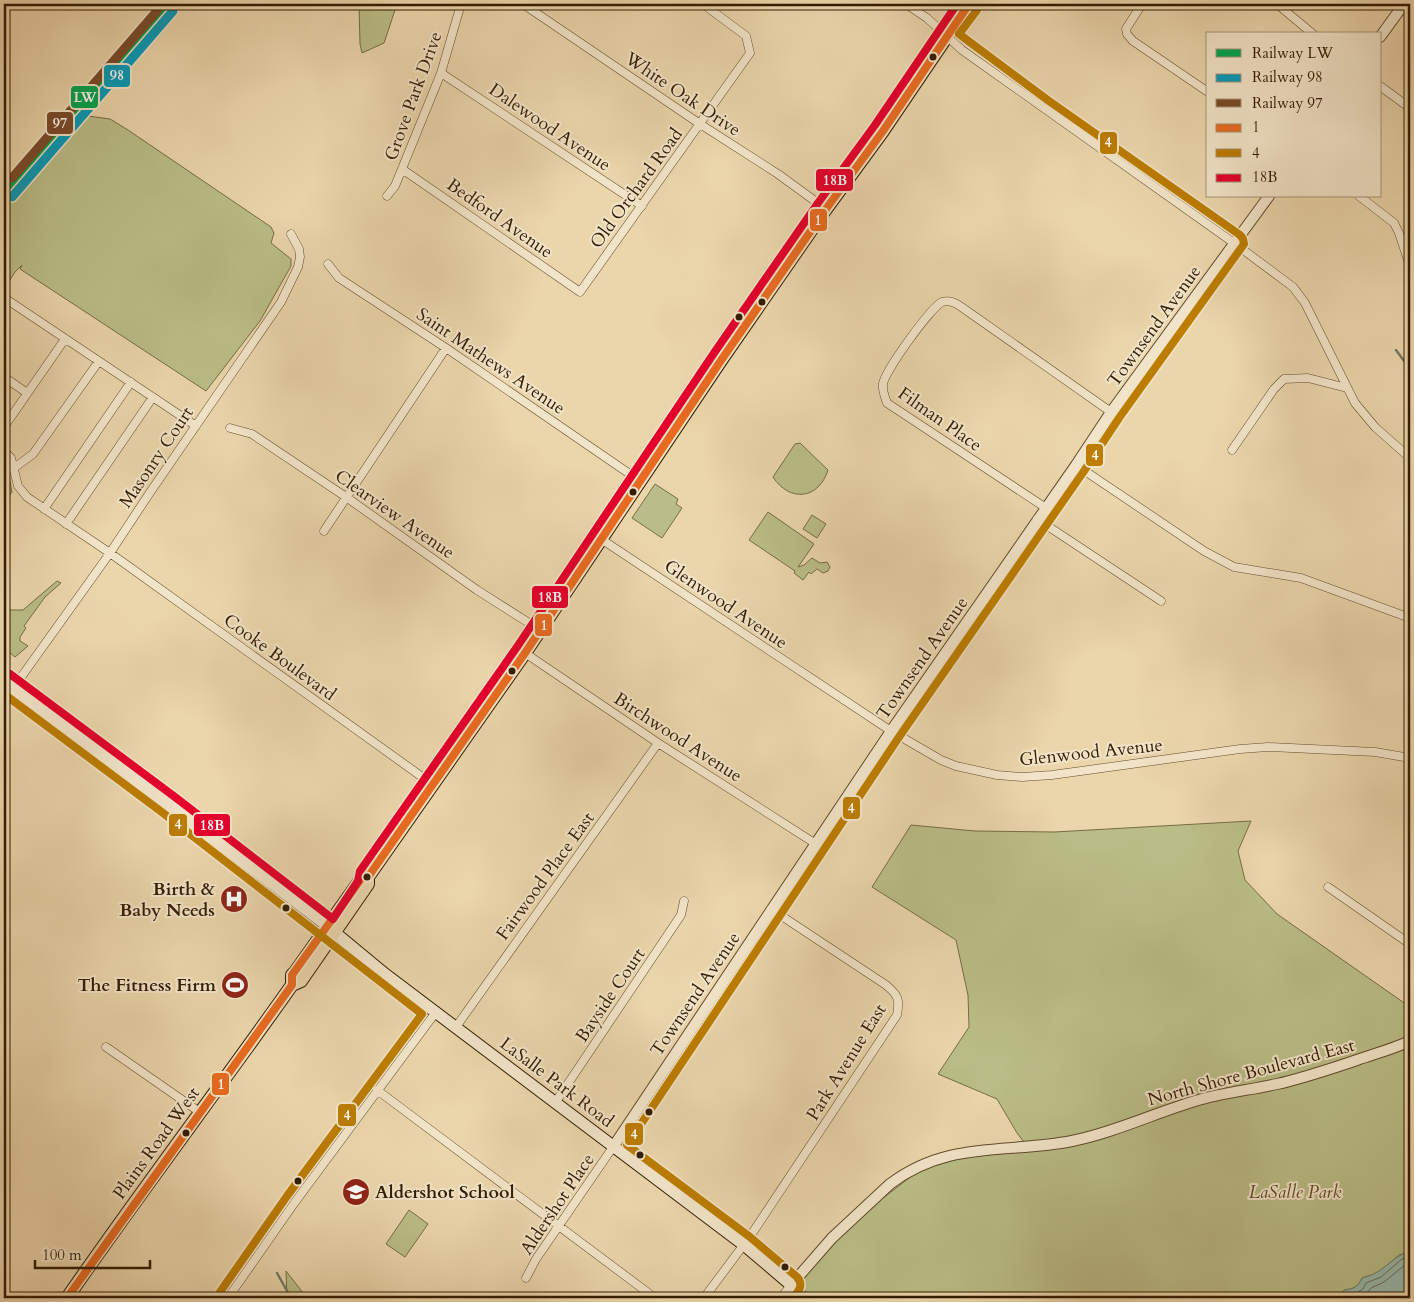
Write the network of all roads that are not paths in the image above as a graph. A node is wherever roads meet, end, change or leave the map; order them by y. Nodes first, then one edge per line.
1 (460, 4) edge
2 (523, 4) edge
3 (703, 4) edge
4 (906, 4) edge
5 (969, 4) edge
6 (1142, 4) edge
7 (1277, 4) edge
8 (1404, 4) edge
9 (1311, 32) edge
10 (1382, 34) edge
11 (946, 36) junction
12 (441, 73) junction
13 (1382, 87) edge
14 (1206, 91) edge
15 (1410, 108) edge
16 (700, 124) junction
17 (402, 169) junction
18 (386, 196) dead end
19 (1268, 198) edge
20 (1362, 198) edge
21 (642, 206) junction
22 (826, 209) junction
23 (291, 234) dead end
24 (1234, 243) junction
25 (328, 264) dead end
26 (1410, 266) edge
27 (580, 292) joint
28 (4, 302) edge
29 (65, 339) junction
30 (446, 348) junction
31 (99, 361) junction
32 (4, 377) edge
33 (131, 382) junction
34 (1347, 388) junction
35 (27, 393) junction
36 (153, 398) junction
37 (1111, 412) junction
38 (196, 426) junction
39 (4, 427) edge
40 (230, 428) dead end
41 (1232, 450) dead end
42 (4, 451) edge
43 (1410, 458) edge
44 (1076, 465) junction
45 (14, 468) junction
46 (640, 481) junction
47 (346, 497) junction
48 (1046, 508) junction
49 (44, 509) junction
50 (1037, 520) junction
51 (66, 524) junction
52 (324, 531) dead end
53 (601, 539) junction
54 (110, 553) junction
55 (1161, 601) dead end
56 (1410, 618) edge
57 (540, 630) junction
58 (525, 652) junction
59 (8, 686) edge
60 (4, 702) edge
61 (890, 731) junction
62 (658, 743) junction
63 (1410, 758) edge
64 (432, 784) junction
65 (816, 844) junction
66 (1328, 888) dead end
67 (684, 901) dead end
68 (771, 909) junction
69 (331, 930) junction
70 (1410, 944) edge
71 (436, 1012) junction
72 (456, 1027) junction
73 (1410, 1041) edge
74 (106, 1048) dead end
75 (377, 1090) junction
76 (555, 1103) junction
77 (201, 1113) junction
78 (613, 1146) junction
79 (560, 1226) junction
80 (744, 1245) junction
81 (526, 1278) dead end
82 (791, 1285) junction
83 (67, 1298) edge
84 (228, 1298) edge
85 (655, 1298) edge
86 (704, 1298) edge
87 (781, 1298) edge
88 (804, 1298) edge

1 - 12 street, Grove Park Drive
2 - 16 street, White Oak Drive
3 - 16 street, Old Orchard Road
4 - 11 street
5 - 11 main road, Plains Road West
6 - 14 street
7 - 9 street
8 - 10 street
11 - 22 main road, Plains Road West
11 - 24 street
12 - 17 street, Grove Park Drive
12 - 21 street, Dalewood Avenue
13 - 15 street
16 - 21 street, Old Orchard Road
16 - 22 street, White Oak Drive
17 - 18 street, Grove Park Drive
17 - 27 street, Bedford Avenue
19 - 24 street, Townsend Avenue
20 - 26 street
21 - 27 street, Old Orchard Road
22 - 46 main road, Plains Road West
23 - 38 street, Masonry Court
24 - 34 street
24 - 37 street, Townsend Avenue
25 - 30 street, Saint Mathews Avenue
28 - 29 street
29 - 31 street
29 - 35 street
30 - 46 street, Saint Mathews Avenue
30 - 47 street
31 - 33 street
31 - 45 street
32 - 35 street
33 - 36 street
33 - 49 street
34 - 41 street
34 - 43 street
35 - 39 street
36 - 38 street
36 - 51 street
37 - 44 street, Townsend Avenue
37 - 48 street, Filman Place
38 - 54 street, Masonry Court
40 - 47 street, Clearview Avenue
42 - 45 street, Cooke Boulevard
44 - 48 street, Townsend Avenue
44 - 56 street
45 - 49 street, Cooke Boulevard
46 - 53 main road, Plains Road West
47 - 52 street
47 - 57 street, Clearview Avenue
48 - 50 street, Townsend Avenue
49 - 51 street, Cooke Boulevard
50 - 55 street
50 - 61 street, Townsend Avenue
51 - 54 street, Cooke Boulevard
53 - 57 main road, Plains Road West
53 - 61 street, Glenwood Avenue
54 - 59 street, Masonry Court
54 - 64 street, Cooke Boulevard
57 - 58 main road, Plains Road West
58 - 62 street, Birchwood Avenue
58 - 64 main road, Plains Road West
59 - 60 street, Masonry Court
59 - 69 main road, LaSalle Park Road
61 - 63 street, Glenwood Avenue
61 - 65 street, Townsend Avenue
62 - 65 street, Birchwood Avenue
62 - 72 street, Fairwood Place East
64 - 69 main road, Plains Road West
65 - 68 street, Townsend Avenue
66 - 70 street
67 - 76 street, Bayside Court
68 - 78 street, Townsend Avenue
68 - 80 street, Park Avenue East
69 - 71 main road, LaSalle Park Road
69 - 77 main road, Plains Road West
71 - 72 main road, LaSalle Park Road
71 - 75 street
72 - 76 main road, LaSalle Park Road
73 - 82 street, North Shore Boulevard East
74 - 77 street
75 - 79 street
75 - 84 street
76 - 78 main road, LaSalle Park Road
77 - 83 main road, Plains Road West
78 - 79 street, Aldershot Place
78 - 80 main road, LaSalle Park Road
79 - 81 street, Aldershot Place
79 - 85 street
80 - 82 main road, LaSalle Park Road
80 - 86 street, Park Avenue East
82 - 87 street
82 - 88 street, LaSalle Park Road

